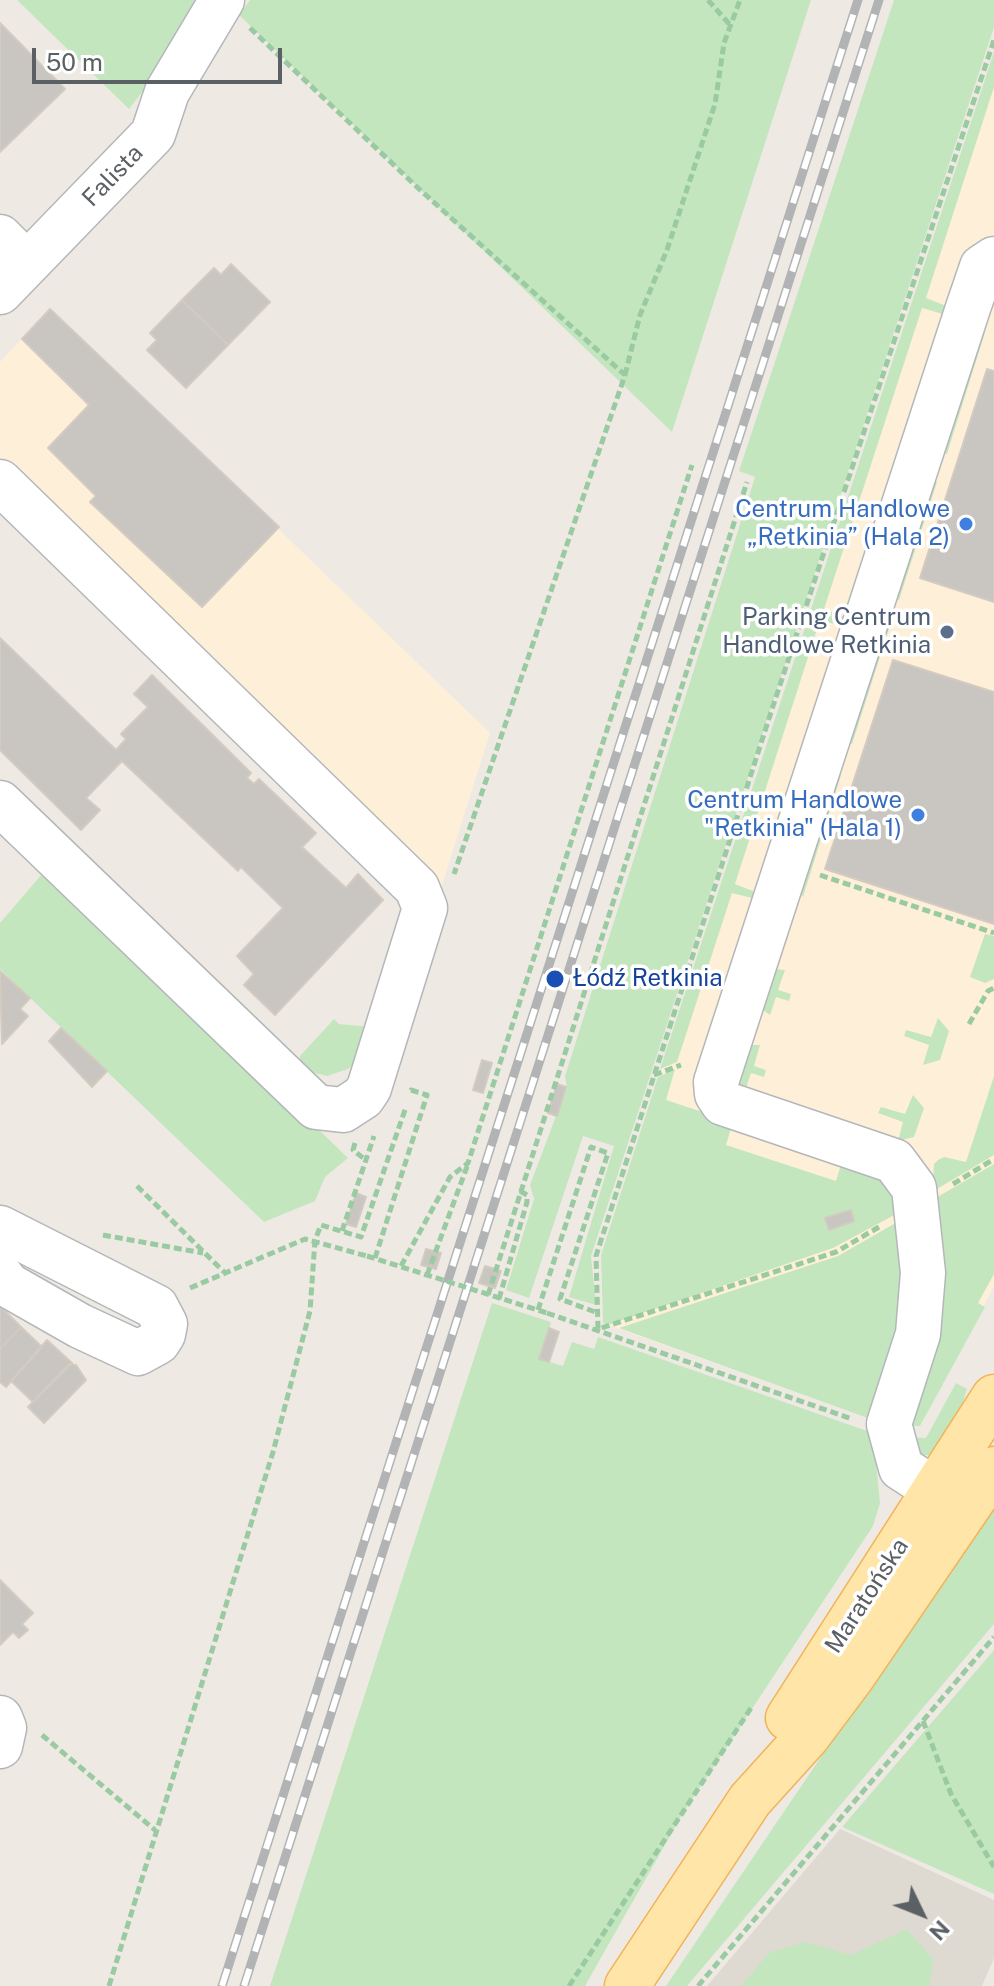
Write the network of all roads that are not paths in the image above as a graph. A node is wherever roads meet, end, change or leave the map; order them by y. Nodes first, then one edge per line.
1 (235, 13) edge
2 (994, 259) edge
3 (9, 264) edge
4 (0, 482) edge
5 (0, 803) edge
6 (0, 1228) edge
7 (0, 1275) edge
8 (994, 1397) edge
9 (994, 1469) edge
10 (935, 1490) junction
11 (750, 1800) junction
12 (627, 1986) edge

1 - 3 street, Falista
2 - 10 street
4 - 5 street
6 - 7 street
8 - 10 main road, Maratońska
9 - 11 main road, Maratońska
10 - 11 main road, Maratońska
11 - 12 main road, Maratońska

